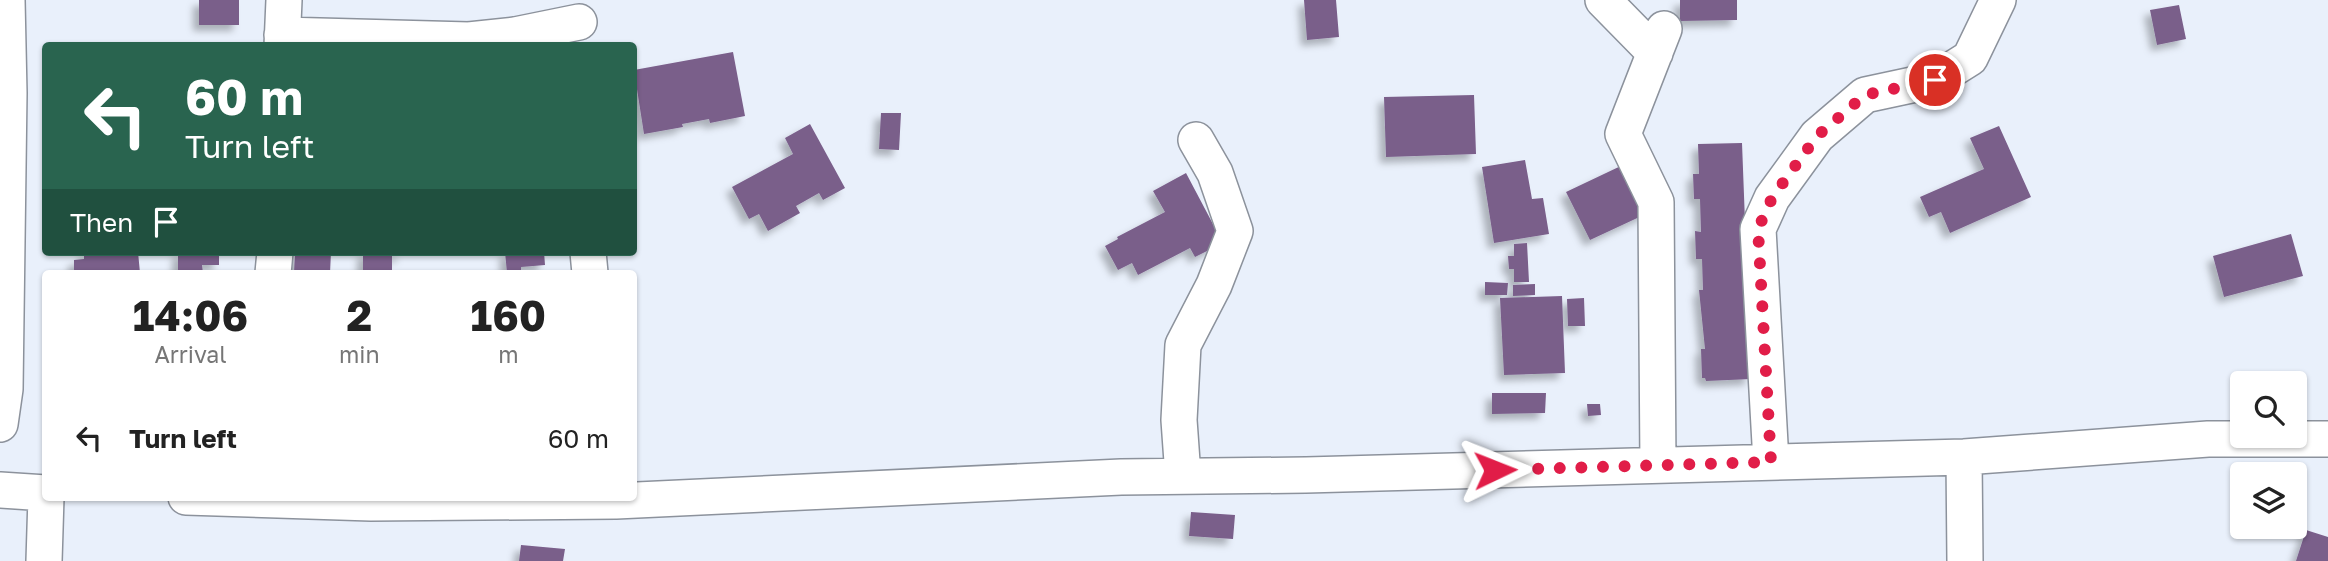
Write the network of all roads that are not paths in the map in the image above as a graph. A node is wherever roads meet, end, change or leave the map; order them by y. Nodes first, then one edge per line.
1 (7, 0) edge
2 (284, 0) edge
3 (1603, 0) edge
4 (1998, 0) edge
5 (579, 22) edge
6 (282, 40) edge
7 (1196, 140) dead end
8 (0, 424) edge
9 (2328, 439) edge
10 (1964, 457) junction
11 (1771, 462) junction
12 (1658, 465) junction
13 (1183, 477) junction
14 (0, 491) edge
15 (42, 495) edge
16 (637, 498) edge
17 (46, 501) edge
18 (325, 501) edge
19 (492, 501) edge
20 (44, 561) edge
21 (1965, 561) edge

1 - 8 street
2 - 6 street
3 - 12 street
4 - 11 street
5 - 6 street
7 - 13 street
9 - 10 street
10 - 11 street
10 - 21 street
11 - 12 street
12 - 13 street
13 - 16 street
14 - 15 street
17 - 20 street
18 - 19 street

